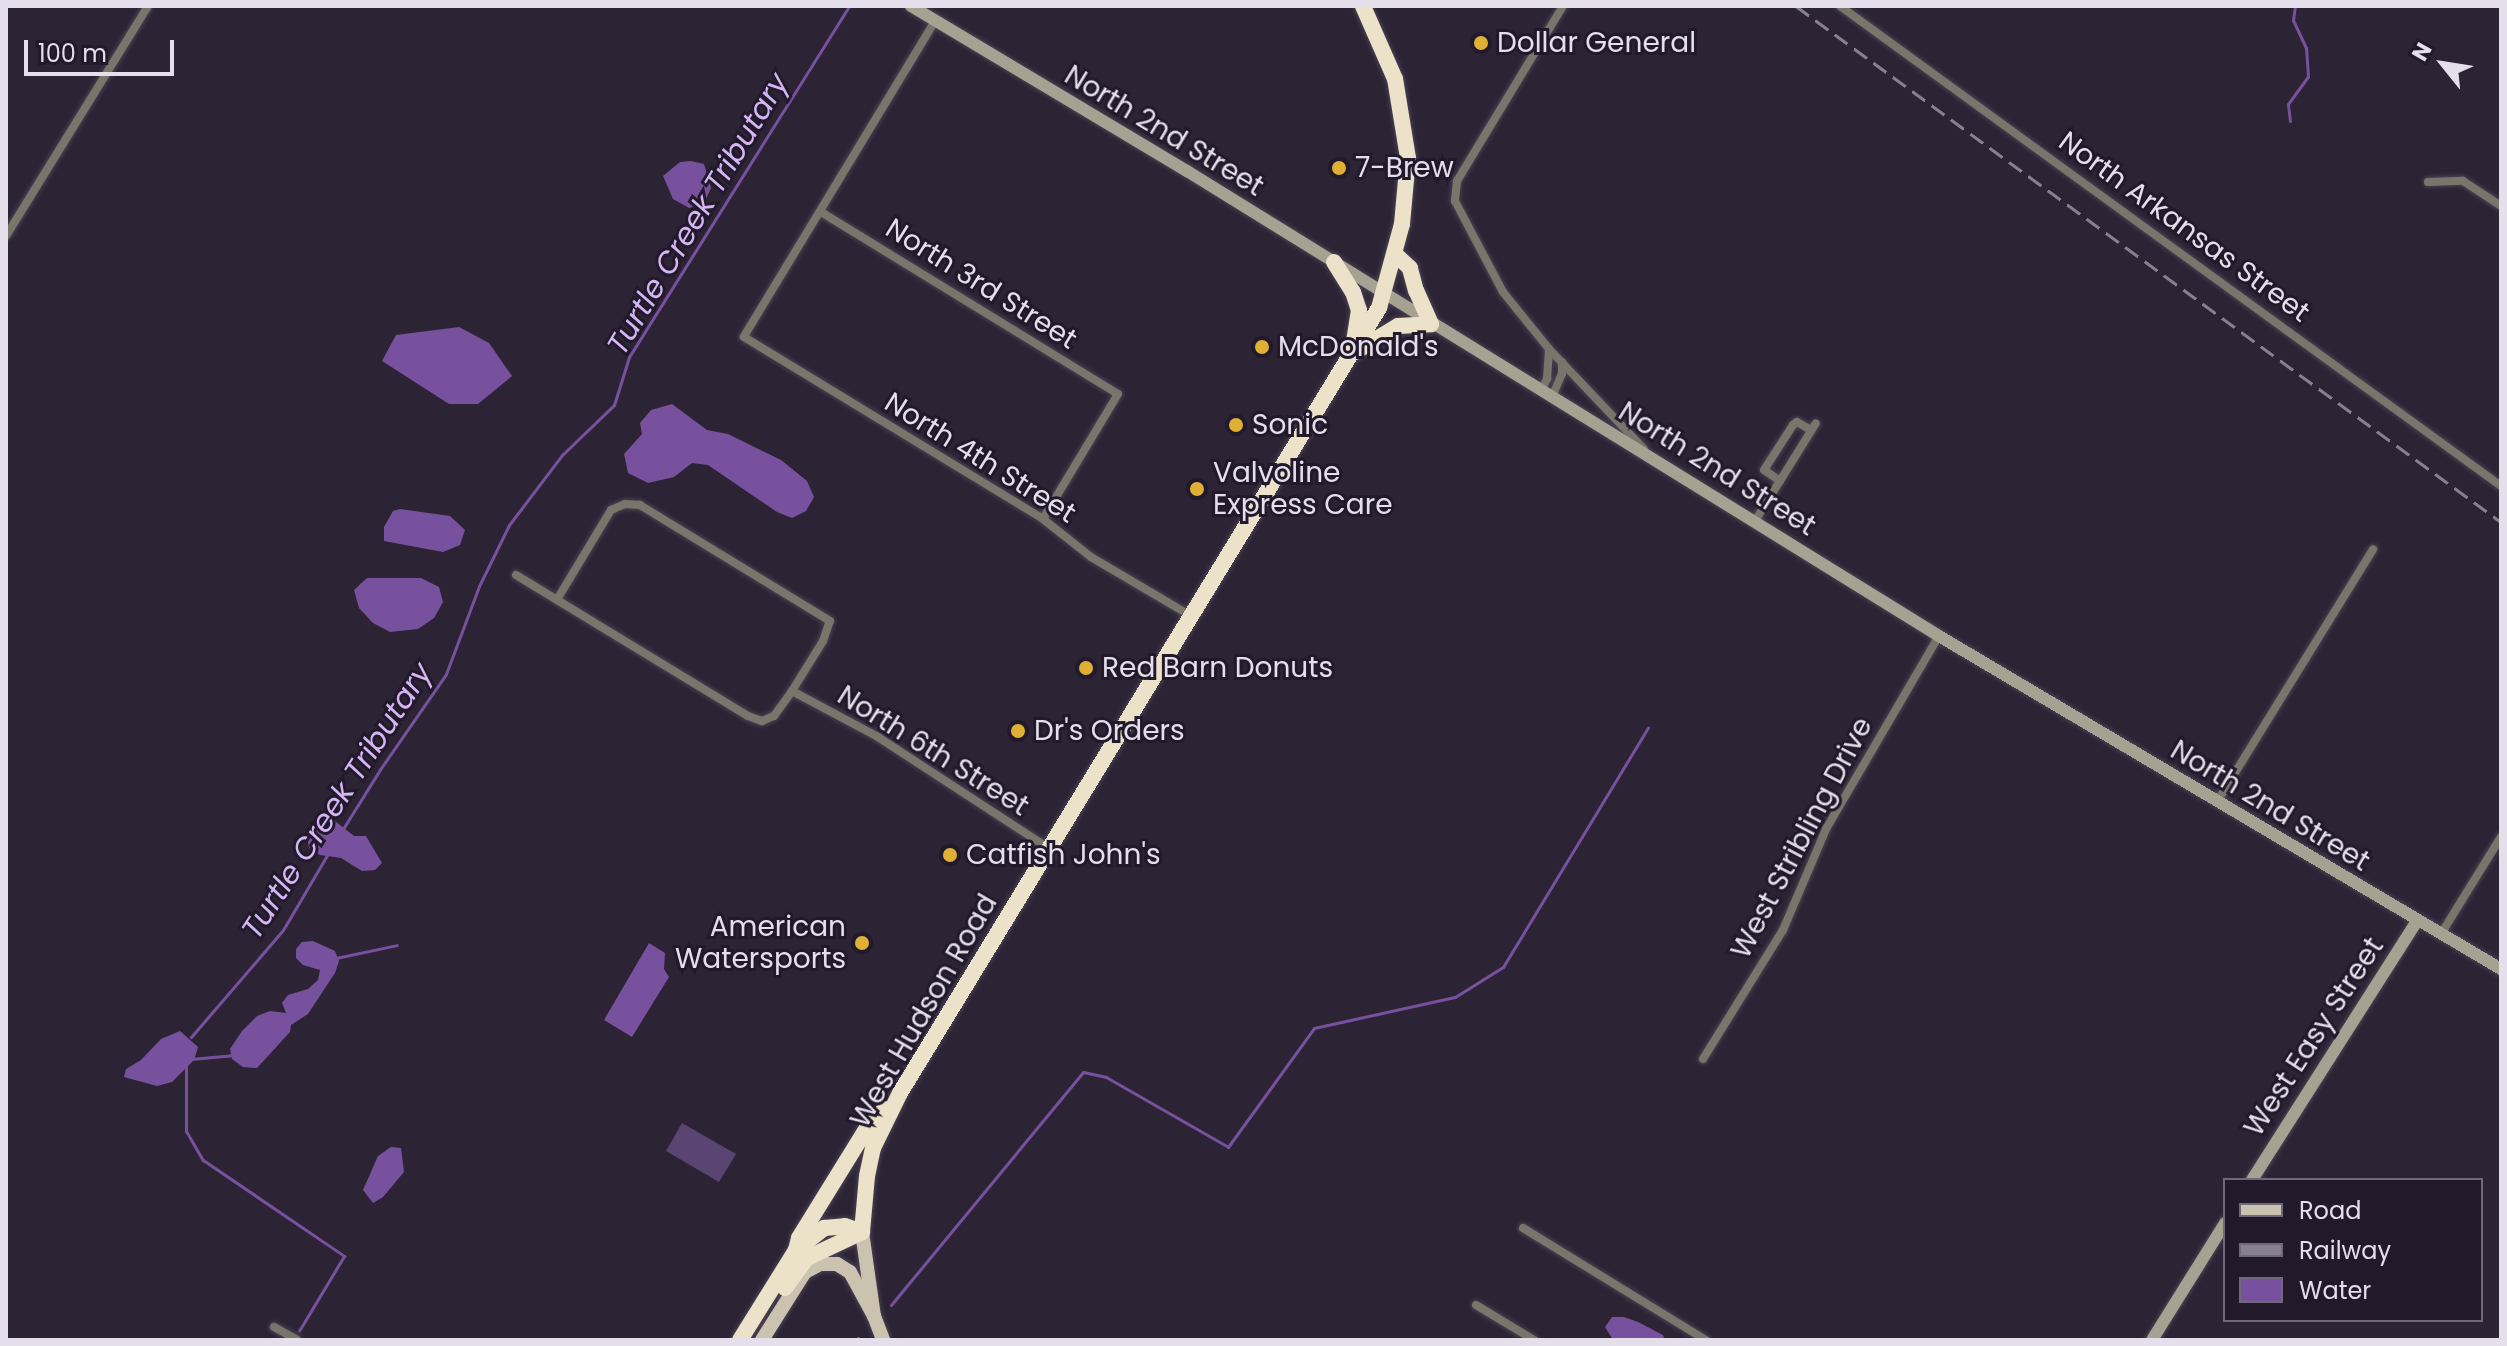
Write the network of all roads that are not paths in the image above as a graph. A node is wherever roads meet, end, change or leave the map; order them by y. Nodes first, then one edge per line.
1 (148, 6) edge
2 (911, 6) edge
3 (1363, 6) edge
4 (1563, 6) edge
5 (1840, 6) edge
6 (935, 21) junction
7 (2428, 182) dead end
8 (2501, 206) edge
9 (821, 212) junction
10 (6, 236) edge
11 (1396, 255) junction
12 (1334, 262) junction
13 (1384, 293) junction
14 (1431, 324) junction
15 (1549, 349) junction
16 (1351, 355) junction
17 (1562, 362) junction
18 (1547, 393) junction
19 (1649, 454) junction
20 (1780, 481) junction
21 (2501, 486) edge
22 (1043, 519) junction
23 (1755, 521) junction
24 (2373, 549) dead end
25 (516, 575) dead end
26 (558, 598) junction
27 (1192, 617) junction
28 (1939, 636) junction
29 (792, 691) junction
30 (2217, 802) junction
31 (2501, 837) edge
32 (1050, 849) junction
33 (2417, 921) junction
34 (2441, 934) junction
35 (2501, 969) edge
36 (1703, 1059) dead end
37 (900, 1093) junction
38 (2253, 1178) edge
39 (2223, 1226) edge
40 (1523, 1228) dead end
41 (862, 1232) junction
42 (796, 1250) junction
43 (1476, 1305) dead end
44 (874, 1316) junction
45 (274, 1327) dead end
46 (1703, 1339) edge
47 (297, 1340) edge
48 (740, 1340) edge
49 (753, 1340) edge
50 (762, 1340) edge
51 (883, 1340) edge
52 (1534, 1340) edge
53 (2152, 1340) edge

1 - 10 street
2 - 6 main road, North 2nd Street
3 - 11 highway, West Hudson Road
4 - 15 street
5 - 21 street, North Arkansas Street
6 - 9 street
6 - 12 main road, North 2nd Street
7 - 8 street
9 - 22 street, North 3rd Street
9 - 22 street, North 4th Street
11 - 13 highway, West Hudson Road
11 - 14 highway
12 - 13 main road, North 2nd Street
12 - 16 highway
13 - 14 main road, North 2nd Street
13 - 16 highway, West Hudson Road
14 - 16 highway
14 - 18 main road, North 2nd Street
15 - 17 street
15 - 18 street
16 - 27 highway, West Hudson Road
17 - 18 street
17 - 19 street
18 - 19 main road, North 2nd Street
19 - 23 main road, North 2nd Street
20 - 20 street
20 - 23 street
22 - 27 street, North 4th Street
23 - 28 main road, North 2nd Street
24 - 30 street
25 - 26 street
26 - 29 street
26 - 29 street
27 - 32 highway, West Hudson Road
28 - 30 main road, North 2nd Street
28 - 36 street, West Stribling Drive
29 - 32 street, North 6th Street
30 - 33 main road, North 2nd Street
31 - 34 street
32 - 37 highway, West Hudson Road
33 - 34 main road, North 2nd Street
33 - 38 main road, West Easy Street
34 - 35 main road, North 2nd Street
37 - 41 highway, West Hudson Road
37 - 42 highway
39 - 53 main road
40 - 46 street
41 - 42 highway
41 - 44 main road
41 - 49 highway
42 - 48 highway
43 - 52 street
44 - 50 main road
44 - 51 main road
45 - 47 street

